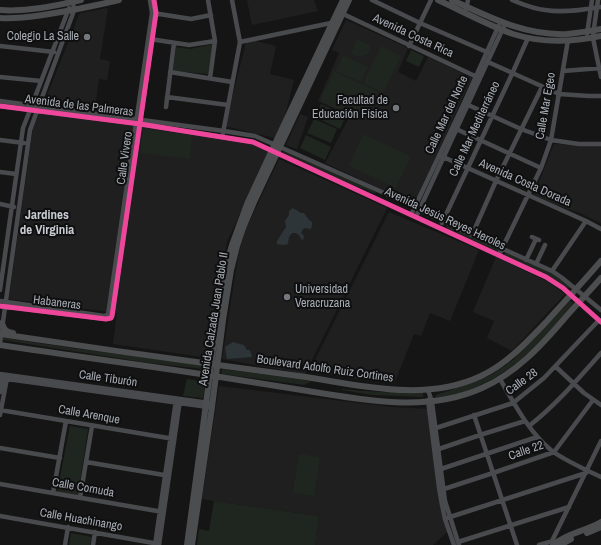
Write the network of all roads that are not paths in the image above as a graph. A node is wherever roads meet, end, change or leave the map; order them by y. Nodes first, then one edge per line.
1 (81, 0) edge
2 (119, 0) edge
3 (150, 0) edge
4 (154, 0) edge
5 (208, 0) edge
6 (232, 0) edge
7 (343, 0) edge
8 (349, 0) edge
9 (372, 0) edge
10 (431, 0) edge
11 (438, 0) edge
12 (452, 0) edge
13 (468, 0) edge
14 (512, 0) edge
15 (592, 0) edge
16 (598, 0) edge
17 (73, 1) edge
18 (110, 1) edge
19 (464, 7) edge
20 (599, 7) edge
21 (591, 8) junction
22 (0, 10) edge
23 (71, 11) junction
24 (154, 13) junction
25 (340, 13) junction
26 (211, 15) junction
27 (0, 18) edge
28 (331, 23) junction
29 (420, 23) junction
30 (501, 26) junction
31 (601, 29) edge
32 (590, 31) junction
33 (601, 36) edge
34 (528, 38) junction
35 (590, 38) junction
36 (150, 39) junction
37 (568, 40) junction
38 (215, 41) junction
39 (240, 42) junction
40 (174, 43) junction
41 (0, 46) edge
42 (409, 46) junction
43 (53, 52) junction
44 (59, 52) junction
45 (489, 53) junction
46 (488, 62) junction
47 (600, 68) edge
48 (562, 71) junction
49 (170, 72) junction
50 (512, 74) junction
51 (0, 77) edge
52 (601, 77) edge
53 (210, 78) junction
54 (478, 78) junction
55 (41, 81) junction
56 (232, 82) junction
57 (542, 87) junction
58 (559, 94) junction
59 (601, 96) edge
60 (167, 97) junction
61 (0, 101) edge
62 (32, 104) junction
63 (466, 104) junction
64 (0, 106) edge
65 (39, 106) junction
66 (228, 106) junction
67 (166, 107) dead end
68 (30, 110) junction
69 (36, 111) junction
70 (83, 114) junction
71 (492, 116) junction
72 (138, 122) junction
73 (455, 128) junction
74 (521, 129) junction
75 (224, 131) junction
76 (222, 137) junction
77 (0, 140) edge
78 (481, 140) junction
79 (552, 140) junction
80 (21, 142) junction
81 (28, 143) junction
82 (601, 144) edge
83 (276, 149) junction
84 (509, 154) junction
85 (442, 156) junction
86 (468, 168) junction
87 (541, 168) junction
88 (0, 172) edge
89 (16, 174) junction
90 (496, 181) junction
91 (528, 195) junction
92 (0, 204) edge
93 (12, 206) junction
94 (18, 208) junction
95 (417, 209) junction
96 (413, 216) junction
97 (586, 221) junction
98 (443, 222) junction
99 (440, 228) junction
100 (601, 229) edge
101 (472, 235) junction
102 (536, 239) dead end
103 (544, 245) dead end
104 (502, 249) junction
105 (499, 255) junction
106 (526, 260) junction
107 (601, 261) edge
108 (536, 264) junction
109 (552, 271) junction
110 (601, 278) edge
111 (576, 289) junction
112 (0, 290) edge
113 (571, 295) junction
114 (584, 296) junction
115 (0, 301) edge
116 (579, 302) junction
117 (4, 305) edge
118 (601, 310) edge
119 (109, 317) joint
120 (600, 321) edge
121 (2, 324) junction
122 (0, 335) edge
123 (46, 341) junction
124 (0, 344) edge
125 (601, 353) edge
126 (214, 364) junction
127 (556, 367) junction
128 (3, 376) edge
129 (213, 376) junction
130 (500, 380) junction
131 (573, 384) junction
132 (428, 390) junction
133 (0, 392) edge
134 (593, 400) junction
135 (178, 401) junction
136 (430, 402) junction
137 (513, 403) junction
138 (209, 405) junction
139 (601, 405) edge
140 (0, 412) edge
141 (474, 416) junction
142 (66, 421) junction
143 (525, 421) junction
144 (92, 426) junction
145 (529, 426) junction
146 (436, 428) junction
147 (480, 435) junction
148 (537, 437) junction
149 (172, 439) junction
150 (601, 441) edge
151 (0, 448) edge
152 (436, 450) junction
153 (554, 452) junction
154 (486, 453) junction
155 (60, 458) junction
156 (86, 462) junction
157 (441, 469) junction
158 (200, 472) junction
159 (586, 472) junction
160 (493, 473) junction
161 (164, 475) junction
162 (601, 477) edge
163 (0, 484) edge
164 (444, 489) junction
165 (53, 494) junction
166 (80, 498) junction
167 (503, 500) junction
168 (569, 507) junction
169 (161, 512) junction
170 (0, 516) edge
171 (447, 518) junction
172 (601, 522) edge
173 (511, 525) junction
174 (68, 527) junction
175 (601, 527) edge
176 (95, 532) junction
177 (555, 543) edge
178 (157, 544) edge
179 (457, 544) edge
180 (65, 545) edge
181 (92, 545) edge
182 (187, 545) edge
183 (192, 545) edge
184 (517, 545) edge
185 (539, 545) edge

1 - 17 main road
2 - 18 main road
3 - 24 street, Calle Vivero
4 - 24 street, Calle Vivero
5 - 26 street
6 - 39 street
7 - 25 main road, Avenida Calzada Juan Pablo II
8 - 25 main road, Avenida Calzada Juan Pablo II
9 - 29 street
10 - 29 street
11 - 19 main road
12 - 19 main road
13 - 19 street
14 - 21 street
15 - 21 street
16 - 20 street
17 - 22 main road
17 - 23 street
18 - 23 main road
19 - 30 main road
20 - 21 street
20 - 32 street
21 - 32 street
23 - 27 main road
23 - 43 street
23 - 44 street
24 - 26 street
24 - 36 street, Calle Vivero
25 - 28 main road, Avenida Calzada Juan Pablo II
25 - 42 street, Avenida Costa Rica
25 - 83 main road, Avenida Calzada Juan Pablo II
26 - 38 street
28 - 39 street
28 - 83 main road, Avenida Calzada Juan Pablo II
29 - 42 street
29 - 45 street
30 - 32 main road
30 - 34 main road
30 - 45 street, Calle Mar del Norte
31 - 32 main road
32 - 35 street
33 - 35 main road
34 - 37 main road
34 - 50 street, Calle Mar Mediterráneo
35 - 37 main road
35 - 47 street
36 - 40 street
36 - 72 street, Calle Vivero
37 - 48 street, Calle Mar Egeo
38 - 40 street
38 - 53 street
39 - 56 street
40 - 49 street
41 - 43 street
42 - 54 street, Avenida Costa Rica
43 - 44 street
43 - 55 street
44 - 65 street
45 - 46 street, Calle Mar del Norte
45 - 54 street, Calle Mar del Norte
46 - 50 street
46 - 54 street, Calle Mar del Norte
47 - 48 street
47 - 52 street
48 - 58 street, Calle Mar Egeo
49 - 53 street
49 - 60 street
50 - 57 street
50 - 71 street, Calle Mar Mediterráneo
51 - 55 street
53 - 56 street
54 - 63 street, Calle Mar del Norte
55 - 62 street
56 - 66 street
57 - 58 street
57 - 74 street
58 - 59 street
58 - 79 street, Calle Mar Egeo
60 - 66 street
60 - 67 street
61 - 62 street, Avenida de las Palmeras
62 - 65 street, Avenida de las Palmeras
62 - 68 street
63 - 71 street
63 - 73 street, Calle Mar del Norte
64 - 68 street, Avenida de las Palmeras
65 - 69 street
65 - 70 street, Avenida de las Palmeras
66 - 75 street
68 - 69 street, Avenida de las Palmeras
68 - 80 street
69 - 70 street, Avenida de las Palmeras
69 - 81 street
70 - 72 street, Avenida de las Palmeras
71 - 74 street
71 - 78 street, Calle Mar Mediterráneo
72 - 75 street, Avenida de las Palmeras
72 - 76 street, Avenida de las Palmeras
72 - 119 street, Calle Vivero
73 - 78 street
73 - 85 street, Calle Mar del Norte
74 - 79 street
74 - 84 street
75 - 76 street
75 - 83 street, Avenida de las Palmeras
76 - 83 street, Avenida de las Palmeras
77 - 80 street
78 - 84 street
78 - 86 street, Calle Mar Mediterráneo
79 - 82 street
79 - 87 street, Calle Mar Egeo
80 - 81 street
80 - 89 street
81 - 94 street
83 - 95 street, Avenida Jesús Reyes Heroles
83 - 96 street, Avenida Jesús Reyes Heroles
83 - 126 main road, Avenida Calzada Juan Pablo II
84 - 87 street
84 - 90 street
85 - 86 street, Avenida Costa Dorada
85 - 95 street, Calle Mar del Norte
86 - 90 street, Avenida Costa Dorada
86 - 98 street, Calle Mar Mediterráneo
87 - 91 street, Calle Mar Egeo
88 - 89 street
89 - 93 street
90 - 91 street, Avenida Costa Dorada
90 - 101 street
91 - 97 street, Avenida Costa Dorada
91 - 104 street, Calle Mar Egeo
92 - 93 street
93 - 94 street
93 - 112 street
94 - 117 street
95 - 96 street, Calle Mar del Norte
95 - 98 street, Avenida Jesús Reyes Heroles
96 - 99 street, Avenida Jesús Reyes Heroles
97 - 100 street, Avenida Costa Dorada
97 - 109 street
98 - 99 street, Calle Mar Mediterráneo
98 - 101 street, Avenida Jesús Reyes Heroles
99 - 105 street, Avenida Jesús Reyes Heroles
101 - 104 street, Avenida Jesús Reyes Heroles
102 - 106 street
103 - 108 street
104 - 105 street, Calle Mar Egeo
104 - 106 street, Avenida Jesús Reyes Heroles
105 - 113 street, Avenida Jesús Reyes Heroles
106 - 108 street, Avenida Jesús Reyes Heroles
107 - 111 main road, Boulevard Adolfo Ruiz Cortines
108 - 109 street, Avenida Jesús Reyes Heroles
109 - 111 street, Avenida Jesús Reyes Heroles
110 - 114 main road, Boulevard Adolfo Ruiz Cortines
111 - 113 main road, Boulevard Adolfo Ruiz Cortines
111 - 114 street, Avenida Jesús Reyes Heroles
113 - 116 street, Avenida Jesús Reyes Heroles
113 - 132 main road, Boulevard Adolfo Ruiz Cortines
114 - 116 main road, Boulevard Adolfo Ruiz Cortines
114 - 118 street, Avenida Jesús Reyes Heroles
115 - 117 street, Habaneras
116 - 120 street, Avenida Jesús Reyes Heroles
116 - 130 main road, Boulevard Adolfo Ruiz Cortines
117 - 119 street, Habaneras
117 - 121 street
120 - 127 street, Calle 28
121 - 122 street
121 - 123 main road
122 - 123 main road, Boulevard Adolfo Ruiz Cortines
122 - 124 street
123 - 126 main road, Boulevard Adolfo Ruiz Cortines
124 - 129 main road, Boulevard Adolfo Ruiz Cortines
125 - 131 street
126 - 129 main road, Avenida Calzada Juan Pablo II
126 - 132 main road, Boulevard Adolfo Ruiz Cortines
127 - 131 street
127 - 137 street, Calle 28
128 - 133 street
128 - 135 street, Calle Tiburón
128 - 140 street
129 - 136 main road, Boulevard Adolfo Ruiz Cortines
129 - 138 main road, Avenida Calzada Juan Pablo II
130 - 136 main road, Boulevard Adolfo Ruiz Cortines
130 - 137 street
131 - 134 street
131 - 145 street
132 - 136 street
134 - 139 street
134 - 153 street, Calle 22
135 - 138 street, Calle Tiburón
135 - 149 street
136 - 146 street
136 - 152 street
137 - 141 street, Calle 28
137 - 143 street
138 - 158 main road, Avenida Calzada Juan Pablo II
140 - 142 street, Calle Arenque
141 - 146 street, Calle 28
141 - 147 street
142 - 144 street, Calle Arenque
142 - 155 street
143 - 145 street
143 - 147 street
144 - 149 street, Calle Arenque
144 - 156 street
145 - 148 street
146 - 152 street
147 - 152 street
147 - 154 street
148 - 153 street
148 - 154 street
149 - 161 street
149 - 169 street
150 - 159 street
151 - 155 street
152 - 157 street
152 - 171 street
153 - 159 street
153 - 160 street, Calle 22
154 - 157 street
154 - 160 street
155 - 165 street
156 - 161 street
156 - 166 street
157 - 164 street
158 - 182 main road, Avenida Calzada Juan Pablo II
158 - 183 main road, Avenida Calzada Juan Pablo II
159 - 162 street
159 - 167 street
159 - 168 street
160 - 164 street, Calle 22
160 - 167 street
161 - 169 street
163 - 165 street, Calle Cornuda
164 - 171 street
165 - 166 street, Calle Cornuda
166 - 169 street, Calle Cornuda
167 - 171 street
167 - 173 street
168 - 173 street
168 - 177 street
169 - 178 street
170 - 174 street, Calle Huachinango
171 - 179 street
172 - 177 main road
173 - 179 street
173 - 184 street
174 - 176 street, Calle Huachinango
174 - 180 street
175 - 177 main road
176 - 178 street, Calle Huachinango
176 - 181 street
177 - 185 street

